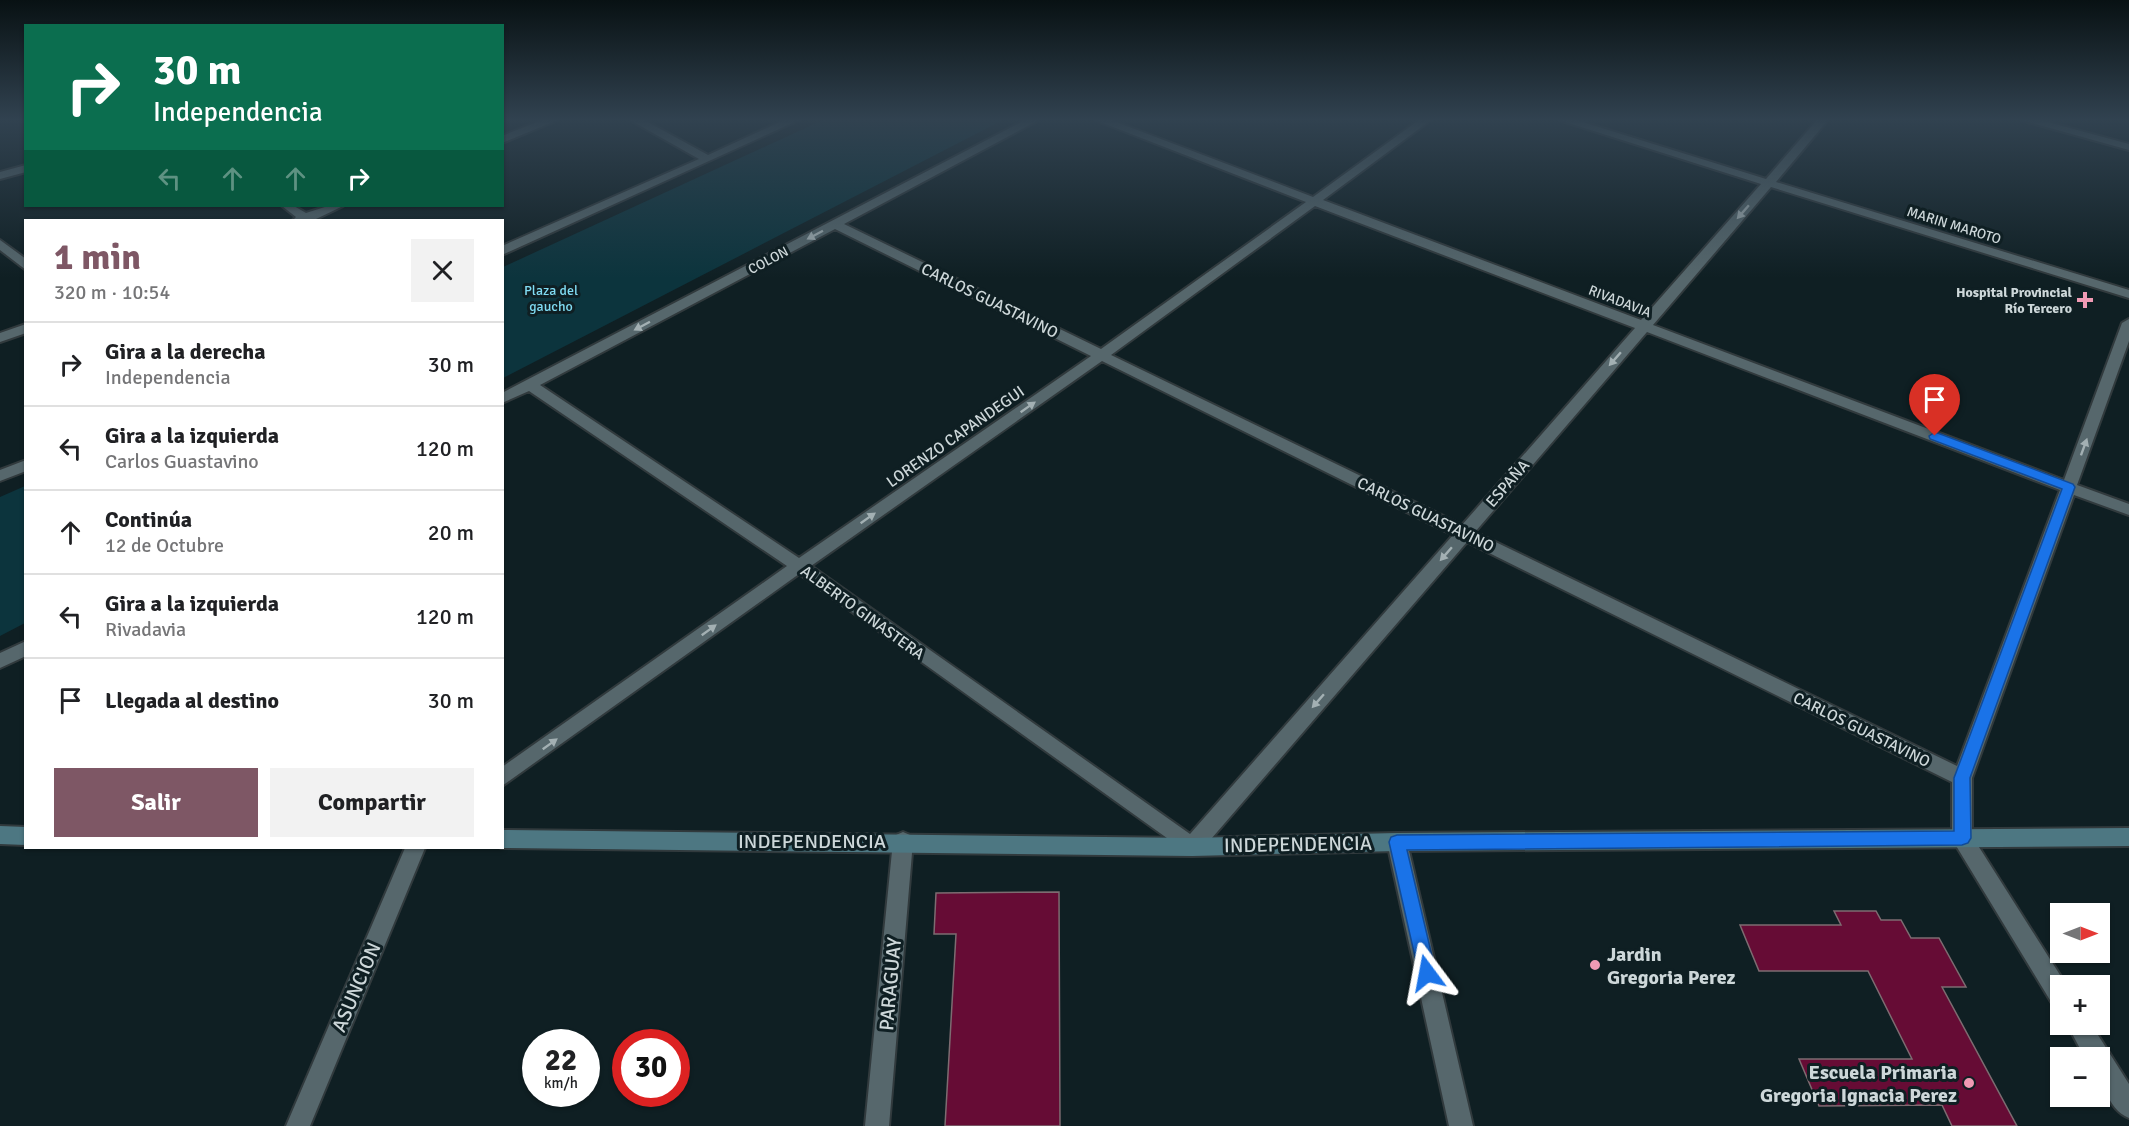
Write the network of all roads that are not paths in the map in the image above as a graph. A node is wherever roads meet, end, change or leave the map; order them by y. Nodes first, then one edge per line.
1 (678, 173) edge
2 (935, 173) edge
3 (1239, 173) edge
4 (1353, 173) edge
5 (1734, 173) edge
6 (1777, 173) edge
7 (1768, 183) junction
8 (1314, 201) junction
9 (288, 207) edge
10 (335, 207) edge
11 (303, 219) edge
12 (306, 219) edge
13 (836, 225) junction
14 (0, 244) edge
15 (504, 250) edge
16 (24, 264) edge
17 (2129, 294) edge
18 (2129, 323) edge
19 (1644, 326) junction
20 (24, 329) edge
21 (0, 338) edge
22 (1102, 355) junction
23 (530, 385) junction
24 (504, 398) edge
25 (24, 466) edge
26 (0, 476) edge
27 (2069, 487) junction
28 (2129, 510) edge
29 (1464, 533) junction
30 (799, 566) junction
31 (24, 649) edge
32 (0, 661) edge
33 (504, 777) edge
34 (1962, 778) junction
35 (0, 835) edge
36 (24, 836) edge
37 (2129, 837) edge
38 (1962, 838) junction
39 (504, 839) edge
40 (903, 841) junction
41 (1397, 842) junction
42 (1192, 847) junction
43 (415, 849) edge
44 (2050, 979) edge
45 (2110, 1076) edge
46 (2129, 1106) edge
47 (298, 1126) edge
48 (877, 1126) edge
49 (1461, 1126) edge

1 - 15 street
2 - 13 street, COLON
3 - 8 street, RIVADAVIA
4 - 8 street, LORENZO CAPANDEGUI
5 - 7 street, MARIN MAROTO
6 - 7 street, ESPAÑA
7 - 17 street, MARIN MAROTO
7 -> 19 street, ESPAÑA
8 - 19 street, RIVADAVIA
8 - 22 street, LORENZO CAPANDEGUI
9 - 11 street
10 - 12 street
13 - 22 street, CARLOS GUASTAVINO
13 -> 23 street, COLON
14 - 16 street
27 -> 18 street
19 - 27 street, RIVADAVIA
19 -> 29 street, ESPAÑA
20 - 21 street
22 - 29 street, CARLOS GUASTAVINO
30 -> 22 street, LORENZO CAPANDEGUI
23 - 24 street, COLON
23 - 30 street, ALBERTO GINASTERA
25 - 26 street
27 - 28 street, RIVADAVIA
27 - 34 street
29 - 34 street, CARLOS GUASTAVINO
29 -> 42 street, ESPAÑA
33 -> 30 street, LORENZO CAPANDEGUI
30 - 42 street, ALBERTO GINASTERA
31 - 32 street
34 - 38 street
35 - 36 main road
37 - 38 main road, INDEPENDENCIA
38 - 41 main road, INDEPENDENCIA
38 - 44 street
39 - 40 main road, INDEPENDENCIA
40 - 42 main road, INDEPENDENCIA
40 - 48 street, PARAGUAY
41 - 42 main road, INDEPENDENCIA
41 - 49 street
43 - 47 street, ASUNCION
45 - 46 street

